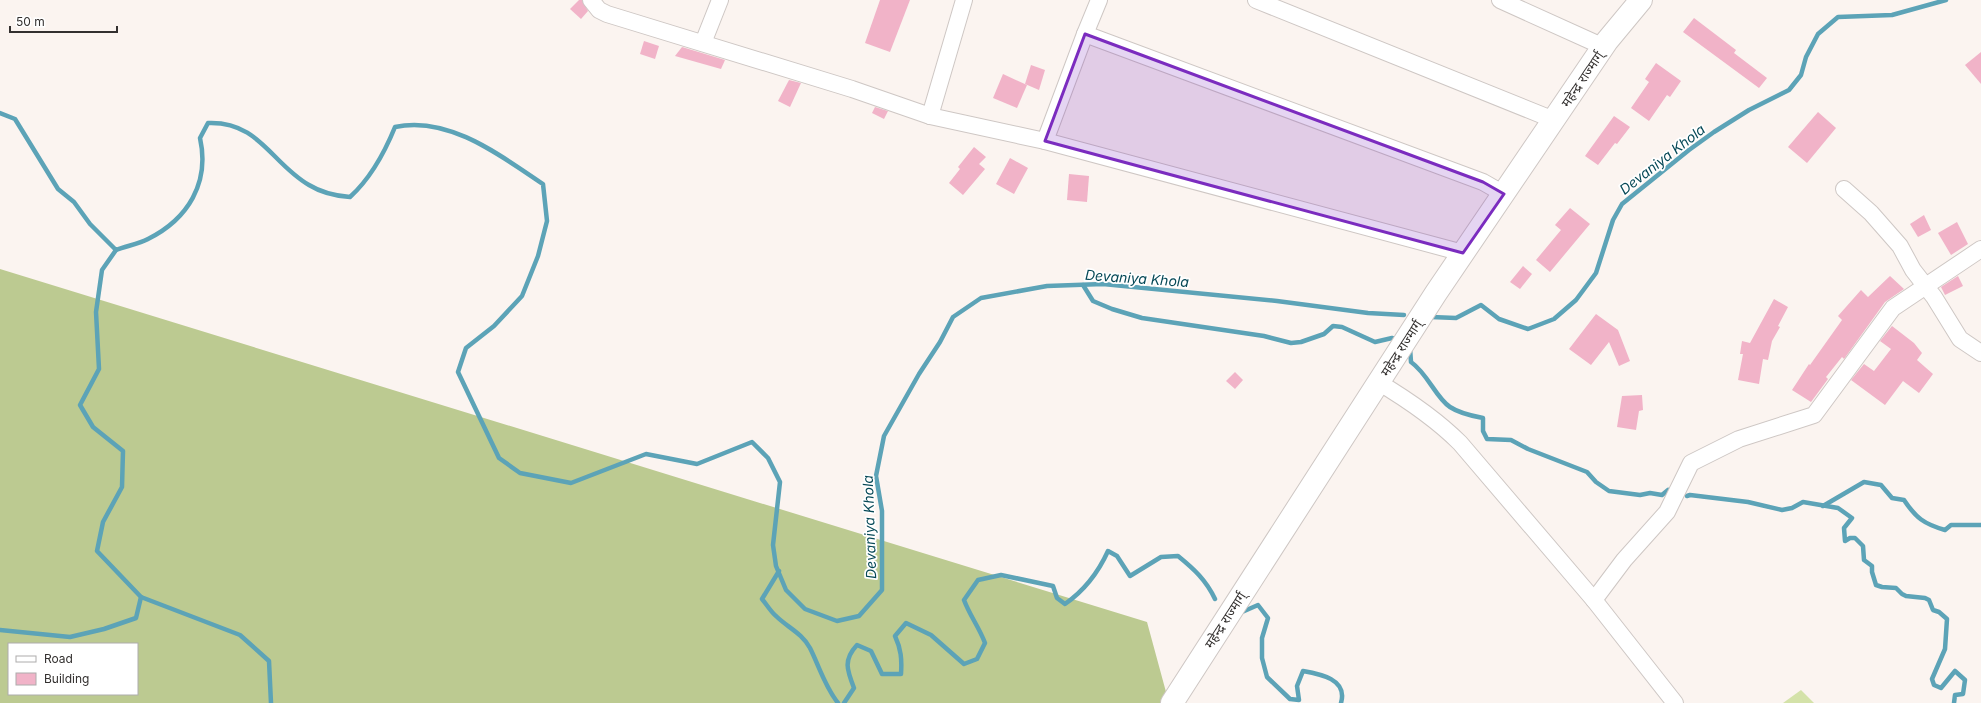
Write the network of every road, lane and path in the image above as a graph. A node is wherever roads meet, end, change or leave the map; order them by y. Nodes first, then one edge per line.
1 (591, 0) edge
2 (720, 0) edge
3 (964, 0) edge
4 (1099, 0) edge
5 (1256, 0) edge
6 (1500, 0) edge
7 (1641, 0) edge
8 (1085, 34) junction
9 (703, 43) junction
10 (1604, 47) junction
11 (930, 116) junction
12 (1554, 120) junction
13 (1045, 141) junction
14 (1844, 188) dead end
15 (1504, 194) junction
16 (1981, 249) edge
17 (1463, 253) junction
18 (1925, 286) junction
19 (1981, 353) edge
20 (1378, 382) junction
21 (1594, 600) junction
22 (1172, 703) edge
23 (1675, 703) edge

1 - 9 street
2 - 9 street
3 - 11 street
4 - 8 street
5 - 12 street
6 - 10 street
7 - 10 highway, महेन्द्र राज्मार्ग्
8 - 13 street
8 - 15 street
9 - 11 street
10 - 12 highway, महेन्द्र राज्मार्ग्
11 - 13 street
12 - 15 highway, महेन्द्र राज्मार्ग्
13 - 17 street
14 - 18 street
15 - 17 highway, महेन्द्र राज्मार्ग्
16 - 18 street
17 - 20 highway, महेन्द्र राज्मार्ग्
18 - 19 street
18 - 21 street
20 - 21 street
20 - 22 highway, महेन्द्र राज्मार्ग्
21 - 23 street

